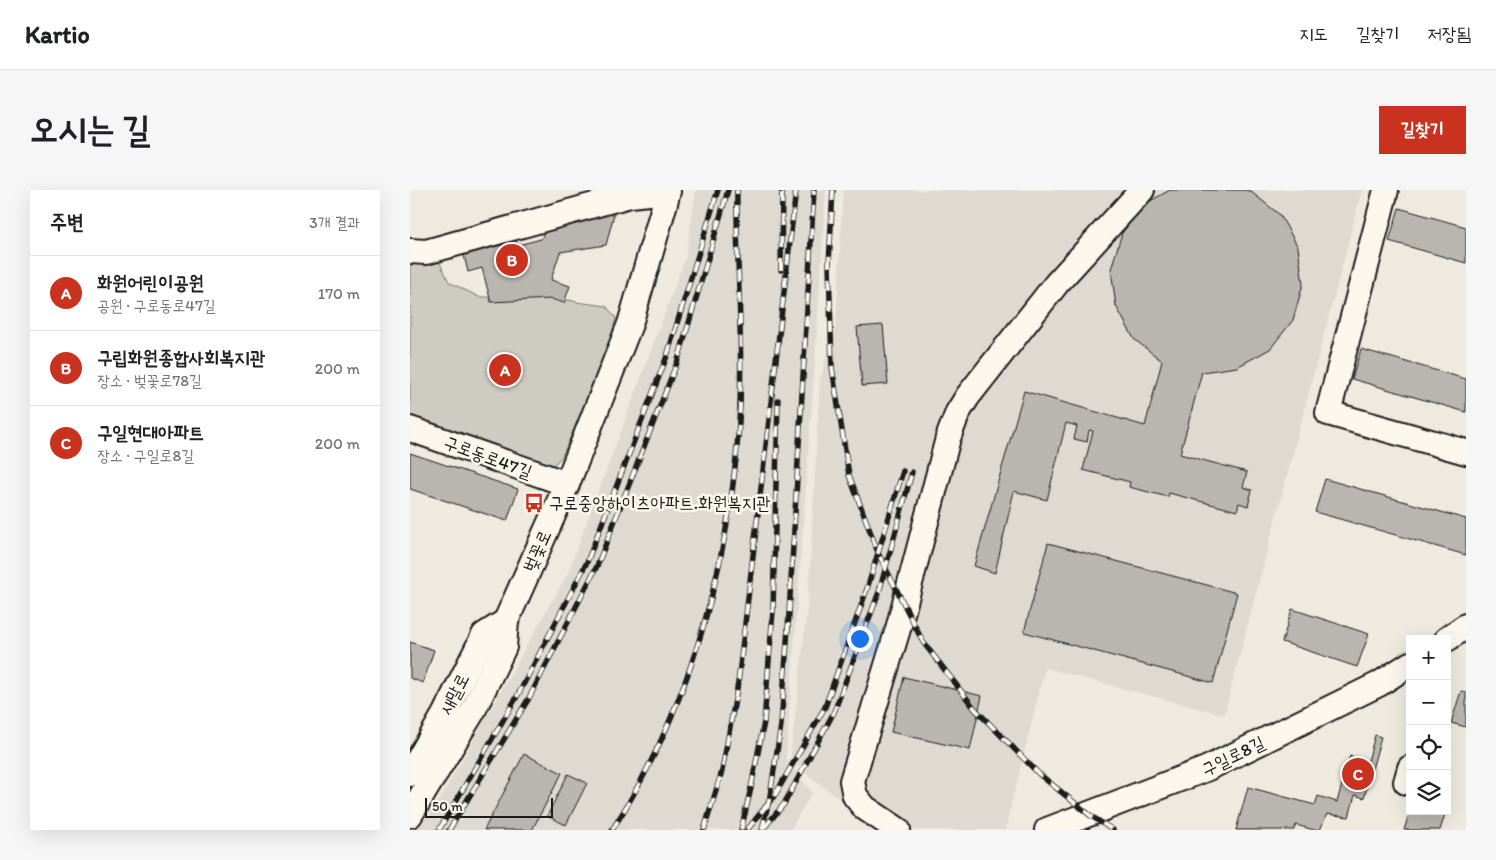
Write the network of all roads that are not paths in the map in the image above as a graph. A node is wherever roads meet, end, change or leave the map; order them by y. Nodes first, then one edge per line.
1 (668, 190) edge
2 (1142, 190) edge
3 (1386, 190) edge
4 (410, 250) edge
5 (410, 429) edge
6 (1466, 452) edge
7 (567, 484) junction
8 (506, 621) junction
9 (1406, 666) edge
10 (410, 774) edge
11 (410, 815) edge
12 (898, 830) edge
13 (1047, 830) edge

1 - 4 street
1 - 7 street, 벚꽃로
2 - 12 street
3 - 6 street
5 - 7 street, 구로동로47길
7 - 8 street, 벚꽃로
8 - 10 street, 새말로
8 - 11 street, 벚꽃로
9 - 13 street, 구일로8길

